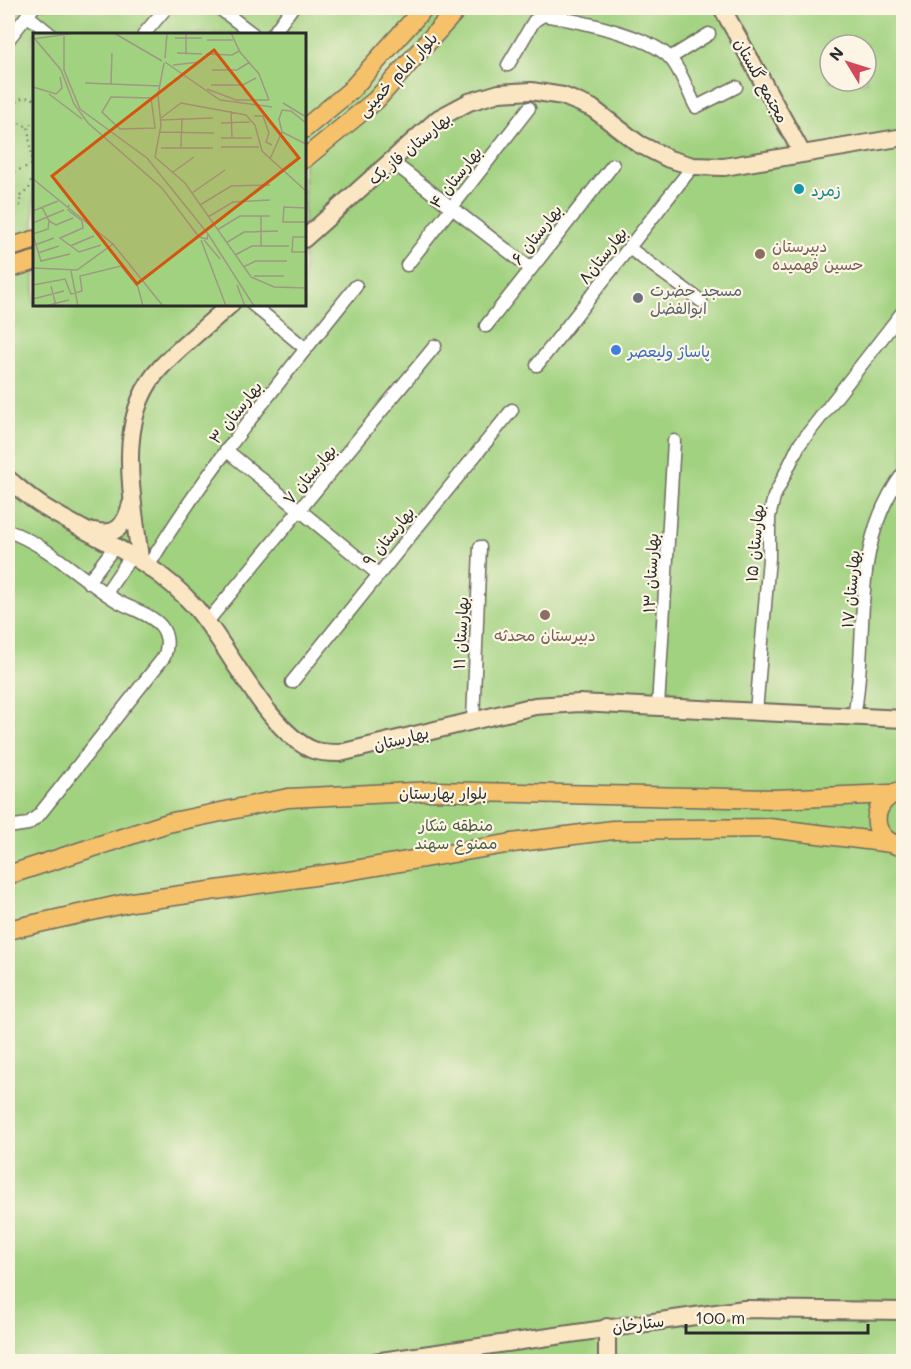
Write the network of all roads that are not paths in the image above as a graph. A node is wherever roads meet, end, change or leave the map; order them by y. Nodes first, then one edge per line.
1 (166, 8) edge
2 (219, 8) edge
3 (292, 8) edge
4 (424, 8) edge
5 (458, 8) edge
6 (584, 8) edge
7 (722, 8) edge
8 (30, 11) edge
9 (580, 21) junction
10 (49, 33) edge
11 (145, 33) edge
12 (252, 33) edge
13 (274, 33) edge
14 (709, 34) dead end
15 (8, 40) edge
16 (670, 58) junction
17 (508, 65) dead end
18 (736, 87) dead end
19 (529, 108) dead end
20 (306, 127) edge
21 (903, 137) edge
22 (802, 153) junction
23 (306, 157) edge
24 (391, 161) junction
25 (613, 165) dead end
26 (693, 166) junction
27 (452, 208) junction
28 (306, 237) edge
29 (33, 240) edge
30 (8, 248) edge
31 (629, 248) junction
32 (33, 261) edge
33 (407, 265) dead end
34 (530, 268) junction
35 (8, 269) edge
36 (356, 286) dead end
37 (701, 302) dead end
38 (229, 306) edge
39 (254, 306) edge
40 (903, 310) edge
41 (486, 326) dead end
42 (435, 346) dead end
43 (306, 349) junction
44 (537, 365) dead end
45 (512, 410) dead end
46 (674, 441) dead end
47 (226, 450) junction
48 (903, 472) edge
49 (8, 479) edge
50 (133, 494) junction
51 (300, 510) junction
52 (86, 530) junction
53 (8, 531) edge
54 (116, 545) junction
55 (480, 548) dead end
56 (140, 560) junction
57 (378, 574) junction
58 (88, 582) junction
59 (106, 593) junction
60 (207, 622) junction
61 (292, 682) dead end
62 (658, 706) junction
63 (756, 712) junction
64 (854, 717) junction
65 (903, 719) edge
66 (473, 721) junction
67 (897, 792) edge
68 (8, 827) edge
69 (897, 845) edge
70 (8, 875) edge
71 (8, 930) edge
72 (903, 1311) edge
73 (607, 1327) junction
74 (374, 1362) edge
75 (607, 1362) edge

1 - 11 street
2 - 12 street
3 - 13 street
4 - 20 main road, بلوار امام خمینی
5 - 23 main road, بلوار امام خمینی
6 - 9 street
7 - 22 street, مجتمع گلستان
8 - 10 street
8 - 15 street
9 - 16 street
9 - 17 street
14 - 16 street
16 - 18 street
19 - 27 street, بهارستان ۴
21 - 22 street, بهارستان فاز یک
22 - 26 street, بهارستان فاز یک
24 - 26 street, بهارستان فاز یک
24 - 27 street
24 - 28 street, بهارستان فاز یک
25 - 34 street, بهارستان ۶
26 - 31 street, بهارستان۸
27 - 33 street, بهارستان ۴
27 - 34 street
29 - 30 main road
31 - 37 street
31 - 44 street, بهارستان۸
32 - 35 main road
34 - 41 street, بهارستان ۶
36 - 43 street, بهارستان ۳
38 - 50 street
39 - 43 street
40 - 63 street, بهارستان ۱۵
42 - 51 street, بهارستان ۷
43 - 47 street, بهارستان ۳
45 - 57 street, بهارستان ۹
46 - 62 street, بهارستان ۱۳
47 - 51 street
47 - 56 street, بهارستان ۳
48 - 64 street, بهارستان ۱۷
49 - 52 street, بهارستان
50 - 52 street
50 - 56 street
51 - 57 street
51 - 60 street, بهارستان ۷
52 - 54 street, بهارستان
53 - 58 street
54 - 56 street, بهارستان
54 - 58 street
55 - 66 street, بهارستان ۱۱
56 - 59 street, بهارستان ۳
56 - 60 street, بهارستان
57 - 61 street, بهارستان ۹
58 - 59 street
59 - 68 street
60 - 66 street, بهارستان
62 - 63 street, بهارستان
62 - 66 street, بهارستان
63 - 64 street, بهارستان
64 - 65 street, بهارستان
67 - 69 main road
67 - 70 main road, بلوار بهارستان
69 - 71 main road
72 - 73 street, ستارخان
73 - 74 street, ستارخان
73 - 75 street

